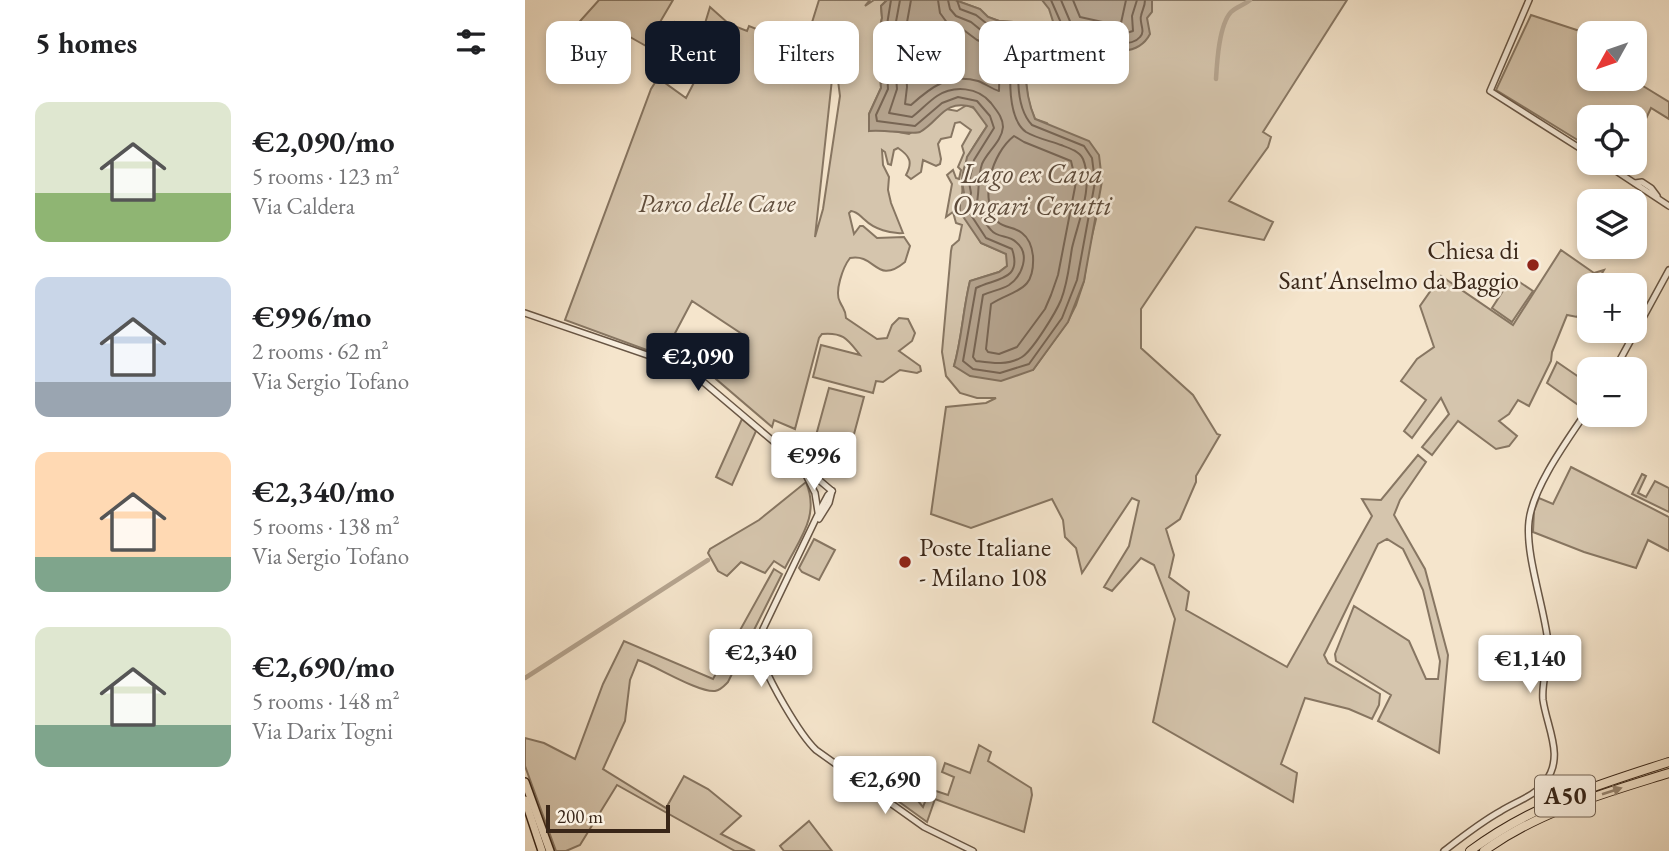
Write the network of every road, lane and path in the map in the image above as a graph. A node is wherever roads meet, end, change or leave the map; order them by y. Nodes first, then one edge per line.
1 (1529, 0) edge
2 (1577, 146) edge
3 (1623, 175) edge
4 (1669, 206) edge
5 (1669, 270) edge
6 (525, 313) edge
7 (1622, 357) edge
8 (1577, 426) edge
9 (797, 461) junction
10 (832, 491) junction
11 (818, 515) junction
12 (812, 528) junction
13 (1669, 762) edge
14 (1669, 773) edge
15 (525, 782) edge
16 (525, 800) edge
17 (542, 851) edge
18 (550, 851) edge
19 (973, 851) edge
20 (1444, 851) edge
21 (1470, 851) edge
22 (1484, 851) edge

1 - 2 street
3 - 4 street
5 - 7 street
6 - 9 street
8 - 20 street
9 - 10 street
9 - 11 street
10 - 11 street
10 - 12 street
11 - 12 street
12 - 19 street
13 - 21 highway, A50
22 -> 14 highway, A50
15 - 18 main road
16 - 17 main road

